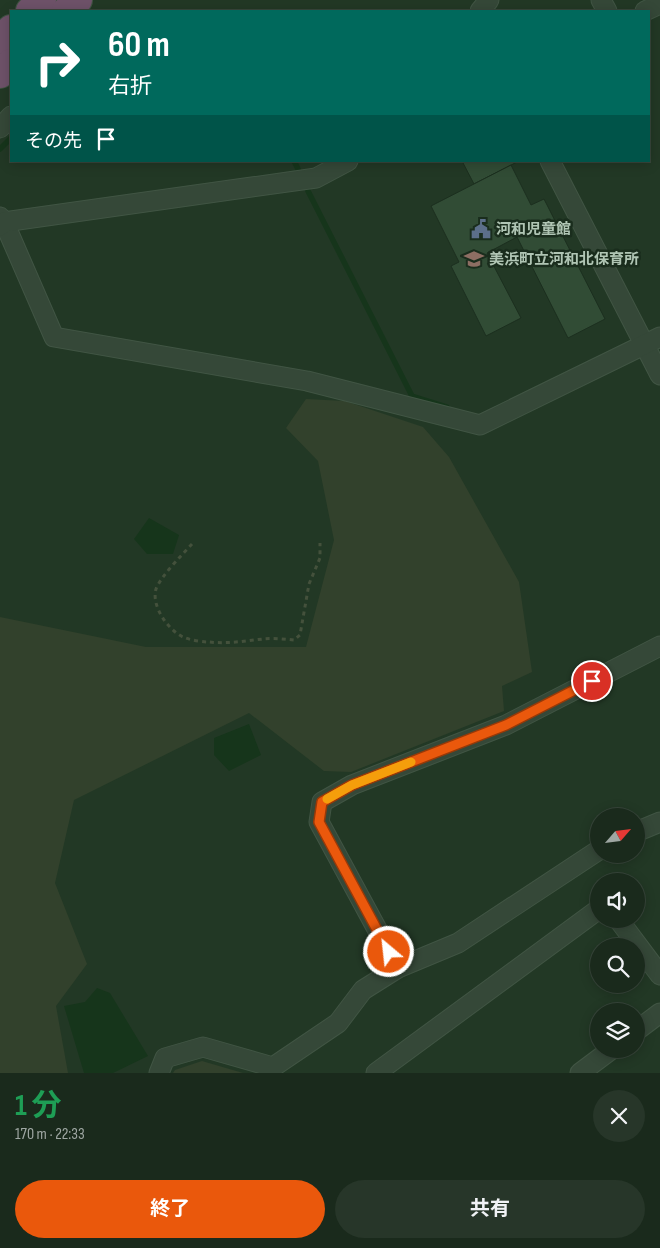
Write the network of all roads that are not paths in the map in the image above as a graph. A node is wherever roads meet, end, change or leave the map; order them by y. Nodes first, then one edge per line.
1 (42, 0) edge
2 (78, 0) edge
3 (660, 4) edge
4 (31, 10) edge
5 (67, 10) edge
6 (647, 10) edge
7 (10, 31) edge
8 (0, 40) edge
9 (10, 64) edge
10 (0, 74) edge
11 (10, 117) edge
12 (0, 128) edge
13 (346, 162) edge
14 (551, 162) edge
15 (1, 222) edge
16 (652, 341) edge
17 (660, 375) edge
18 (660, 646) edge
19 (660, 822) edge
20 (645, 828) edge
21 (590, 856) edge
22 (590, 916) edge
23 (625, 928) edge
24 (398, 968) junction
25 (660, 975) edge
26 (660, 1013) edge
27 (645, 1024) edge
28 (600, 1058) edge
29 (159, 1073) edge
30 (376, 1073) edge
31 (580, 1073) edge

1 - 4 highway
2 - 5 highway
3 - 6 street
7 - 8 highway
9 - 10 highway
11 - 12 street
13 - 15 street
14 - 16 street
15 - 16 street
16 - 17 street
18 - 24 street
19 - 20 street
21 - 24 street
22 - 30 street
23 - 25 street
24 - 29 street
26 - 27 street
28 - 31 street

